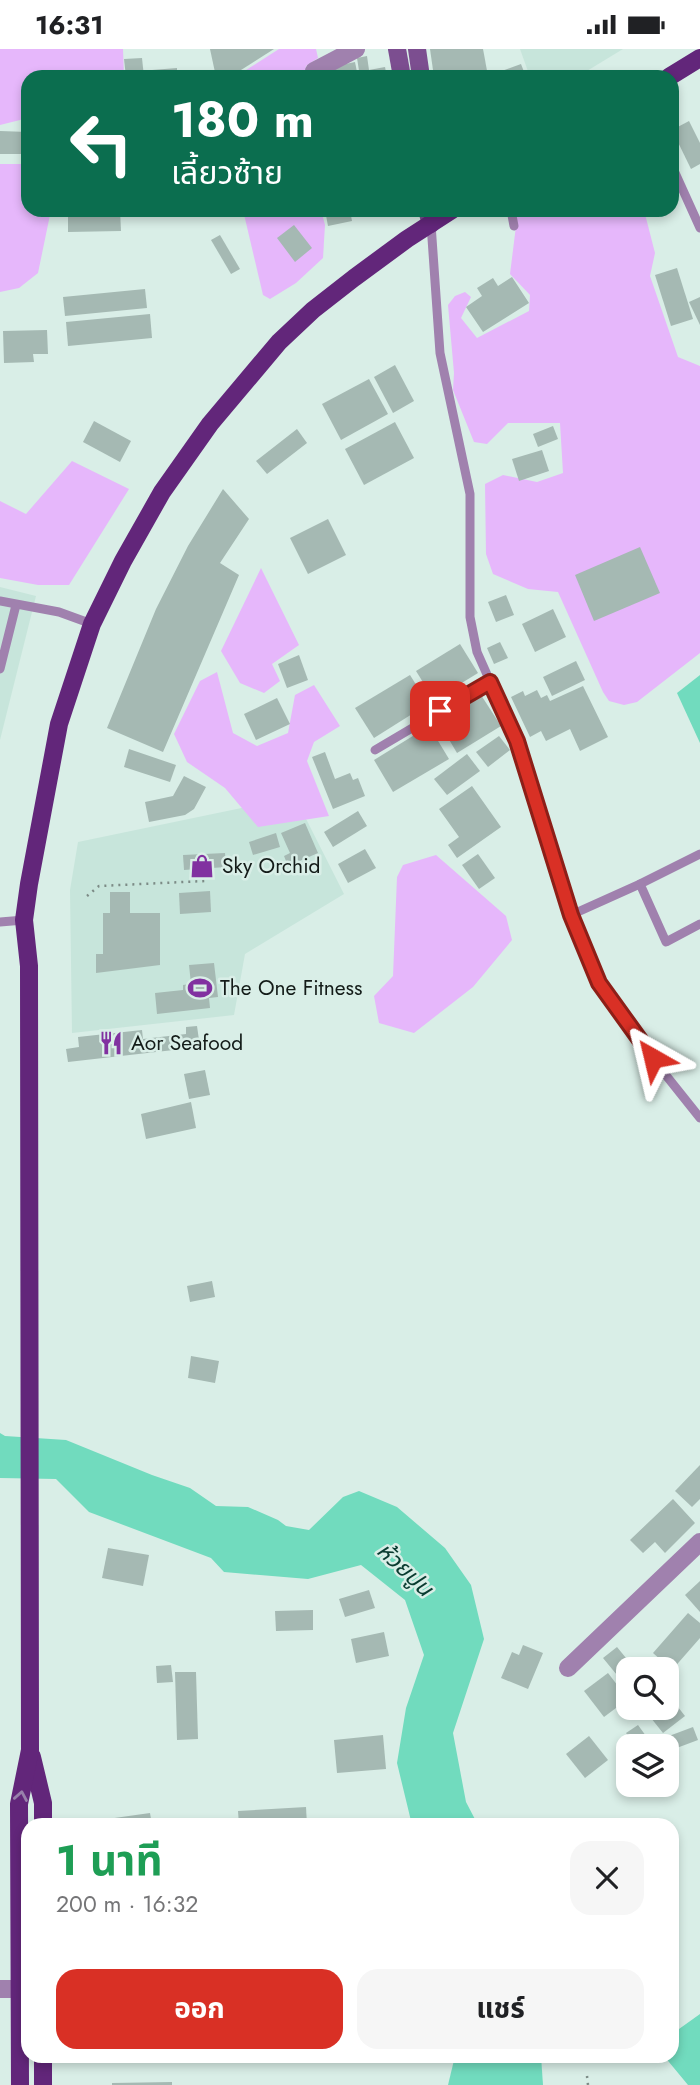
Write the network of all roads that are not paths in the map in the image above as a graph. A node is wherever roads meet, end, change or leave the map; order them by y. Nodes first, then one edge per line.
1 (356, 49) edge
2 (397, 49) edge
3 (417, 49) edge
4 (700, 58) edge
5 (316, 70) edge
6 (401, 70) edge
7 (420, 70) edge
8 (679, 71) edge
9 (679, 182) edge
10 (427, 217) edge
11 (430, 217) edge
12 (512, 217) edge
13 (514, 226) dead end
14 (700, 228) edge
15 (0, 601) edge
16 (16, 605) junction
17 (92, 624) junction
18 (0, 669) edge
19 (490, 682) junction
20 (375, 750) dead end
21 (700, 854) edge
22 (640, 884) junction
23 (571, 915) junction
24 (24, 920) junction
25 (0, 922) edge
26 (700, 923) edge
27 (700, 1118) edge
28 (700, 1542) edge
29 (568, 1668) dead end
30 (30, 1750) junction
31 (43, 1818) edge
32 (0, 1989) edge
33 (20, 1989) junction
34 (43, 2063) edge
35 (20, 2085) edge
36 (43, 2085) edge

1 - 5 street
2 - 6 main road
3 - 7 main road
4 - 8 main road
9 - 14 lane
10 - 17 main road
11 - 19 lane
12 - 13 lane
15 - 16 lane
16 - 17 lane
16 - 18 lane
17 - 24 main road
19 - 20 lane
19 - 23 lane
21 - 22 lane
22 - 23 lane
22 - 26 lane
23 - 27 lane
24 - 25 lane
24 - 30 main road
28 - 29 street
30 - 31 main road
33 -> 30 main road
32 - 33 street
33 - 35 main road
34 - 36 main road

